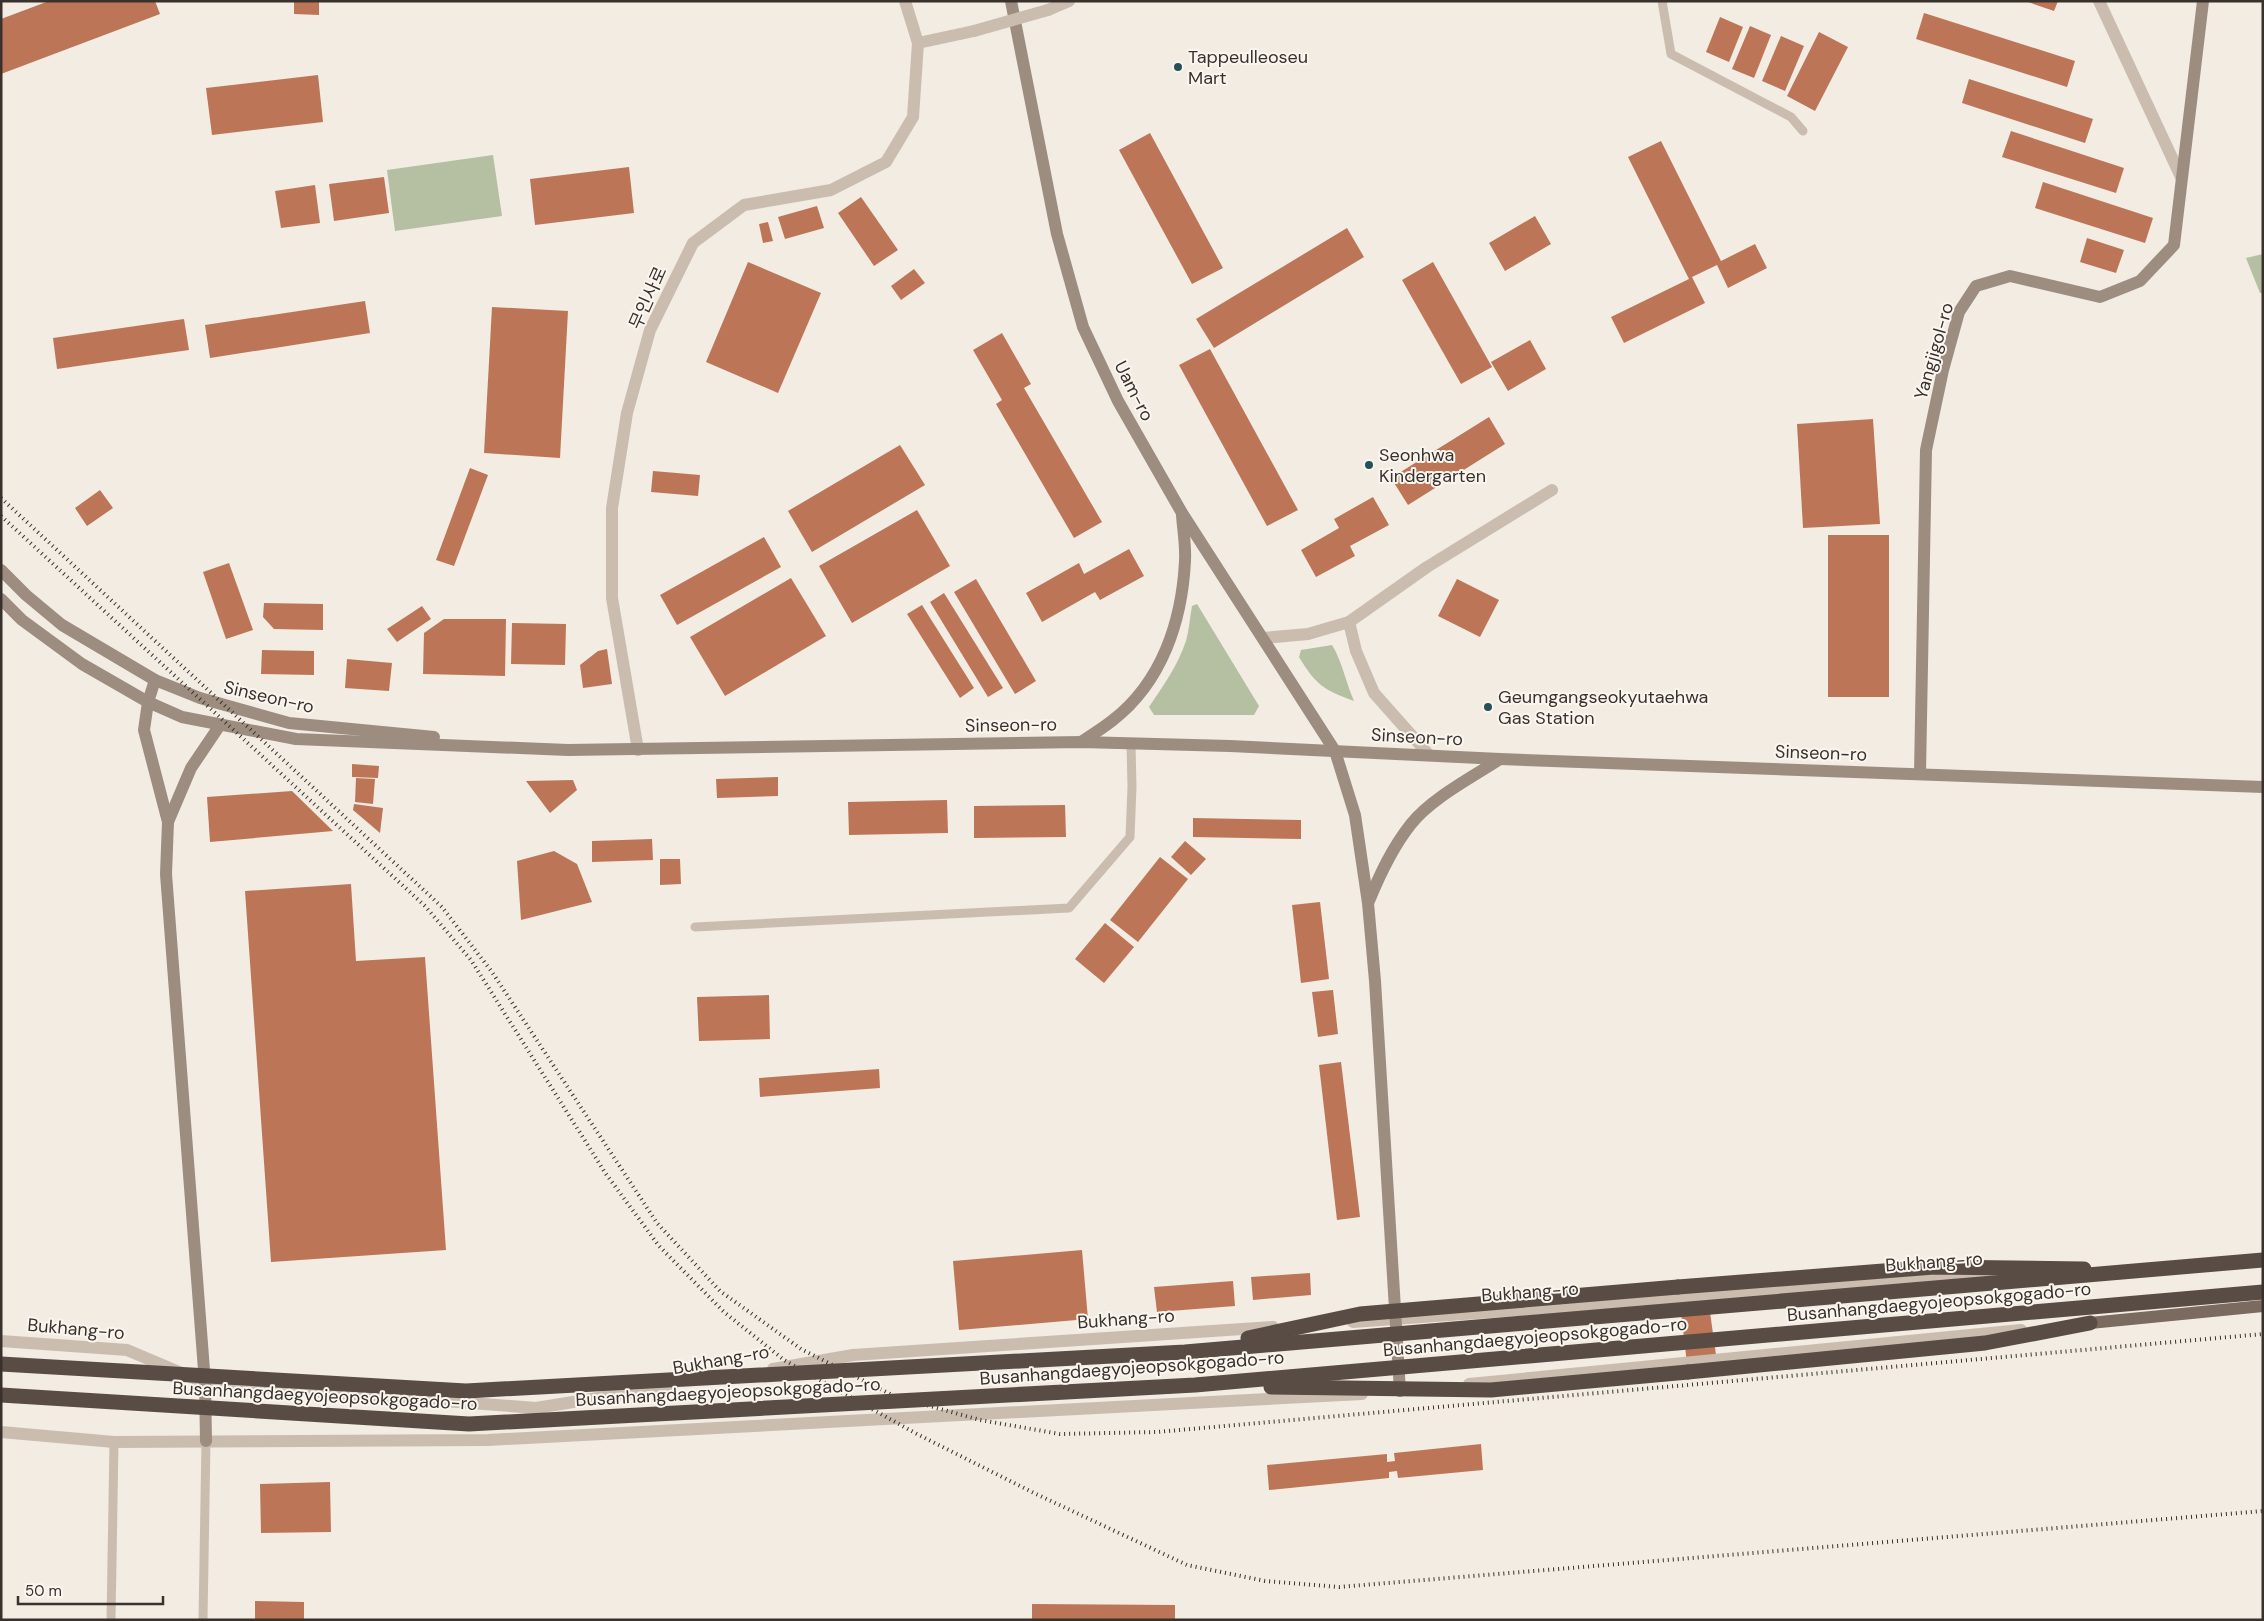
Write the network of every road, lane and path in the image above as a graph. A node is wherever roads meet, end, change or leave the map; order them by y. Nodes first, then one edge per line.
1 (905, 1) edge
2 (1011, 1) edge
3 (1069, 1) edge
4 (1662, 1) edge
5 (2099, 1) edge
6 (2204, 1) edge
7 (918, 43) junction
8 (1803, 130) dead end
9 (2181, 177) junction
10 (1552, 490) dead end
11 (1182, 513) junction
12 (1, 570) edge
13 (1, 599) edge
14 (1348, 622) junction
15 (1263, 638) junction
16 (155, 680) junction
17 (148, 702) junction
18 (220, 725) junction
19 (1081, 742) junction
20 (1130, 743) junction
21 (568, 750) junction
22 (638, 750) junction
23 (1335, 751) junction
24 (1429, 755) junction
25 (1500, 760) junction
26 (1920, 774) junction
27 (2263, 787) edge
28 (168, 822) junction
29 (1368, 903) junction
30 (695, 927) dead end
31 (2263, 1255) edge
32 (2263, 1260) edge
33 (2084, 1269) junction
34 (2263, 1292) edge
35 (2263, 1306) edge
36 (1396, 1319) junction
37 (2090, 1323) junction
38 (1, 1341) edge
39 (1186, 1352) junction
40 (1, 1364) edge
41 (205, 1384) junction
42 (1195, 1385) junction
43 (1400, 1391) junction
44 (1, 1395) edge
45 (1, 1432) edge
46 (206, 1441) junction
47 (114, 1442) junction
48 (110, 1620) edge
49 (203, 1620) edge

1 - 7 street, 무인사로
2 - 11 main road, Uam-ro
3 - 7 street, bridge
4 - 8 lane
5 - 9 street
6 - 9 main road, Yangjigol-ro
7 - 22 street, 무인사로
9 - 26 main road, Yangjigol-ro
10 - 14 street
11 - 15 main road, Uam-ro
11 - 19 main road
12 - 16 main road, Sinseon-ro
13 - 17 main road, Sinseon-ro
14 - 15 street
14 - 24 street
15 - 23 main road, Uam-ro
16 - 17 main road
16 - 21 main road, Sinseon-ro
17 - 18 main road, Sinseon-ro
17 - 28 main road
18 - 21 main road, Sinseon-ro
18 - 28 main road
19 - 20 main road, Sinseon-ro
19 - 22 main road, Sinseon-ro
20 - 23 main road, Sinseon-ro
20 - 30 lane
21 - 22 main road, Sinseon-ro
23 - 24 main road, Sinseon-ro
23 - 29 main road, Uam-ro
24 - 25 main road, Sinseon-ro
25 - 26 main road, Sinseon-ro
25 - 29 main road
26 - 27 main road, Sinseon-ro
28 - 41 main road
29 - 36 main road, Uam-ro
31 - 33 main road, Bukhang-ro
32 - 39 highway, Busanhangdaegyojeopsokgogado-ro, bridge
33 - 36 street, Bukhang-ro
33 - 39 highway, bridge
34 - 42 highway, Busanhangdaegyojeopsokgogado-ro, bridge
35 - 37 main road
36 - 41 street, Bukhang-ro
36 - 43 main road, Uam-ro
37 - 42 highway, bridge
37 - 43 street
38 - 41 street, Bukhang-ro
39 - 40 highway, Busanhangdaegyojeopsokgogado-ro, bridge
41 - 46 main road
42 - 44 highway, Busanhangdaegyojeopsokgogado-ro, bridge
43 - 46 street
45 - 47 street
46 - 47 street
46 - 49 lane
47 - 48 lane

